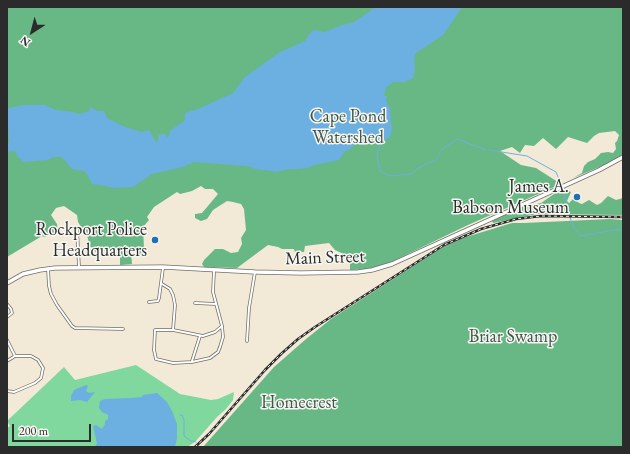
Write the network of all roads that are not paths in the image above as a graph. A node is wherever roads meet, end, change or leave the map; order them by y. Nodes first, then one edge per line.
1 (623, 157) edge
2 (77, 229) dead end
3 (163, 267) junction
4 (79, 268) junction
5 (48, 269) junction
6 (214, 269) junction
7 (255, 272) junction
8 (7, 283) edge
9 (162, 284) junction
10 (149, 302) dead end
11 (195, 303) dead end
12 (7, 304) edge
13 (216, 304) junction
14 (7, 317) edge
15 (222, 326) junction
16 (123, 329) dead end
17 (173, 330) junction
18 (200, 336) junction
19 (7, 340) edge
20 (247, 341) dead end
21 (15, 356) junction
22 (7, 361) edge
23 (192, 362) junction
24 (7, 391) edge

1 - 7 main road, Main Street
2 - 4 street
3 - 4 main road, Main Street
3 - 6 main road, Main Street
3 - 9 street
4 - 5 main road, Main Street
5 - 8 main road, Main Street
5 - 16 street
6 - 7 main road, Main Street
6 - 13 street
7 - 20 street
9 - 10 street
9 - 17 street
11 - 13 street
12 - 14 street
13 - 15 street
15 - 18 street
15 - 23 street
17 - 18 street
17 - 23 street
18 - 23 street
19 - 21 street
21 - 22 street
21 - 24 street

